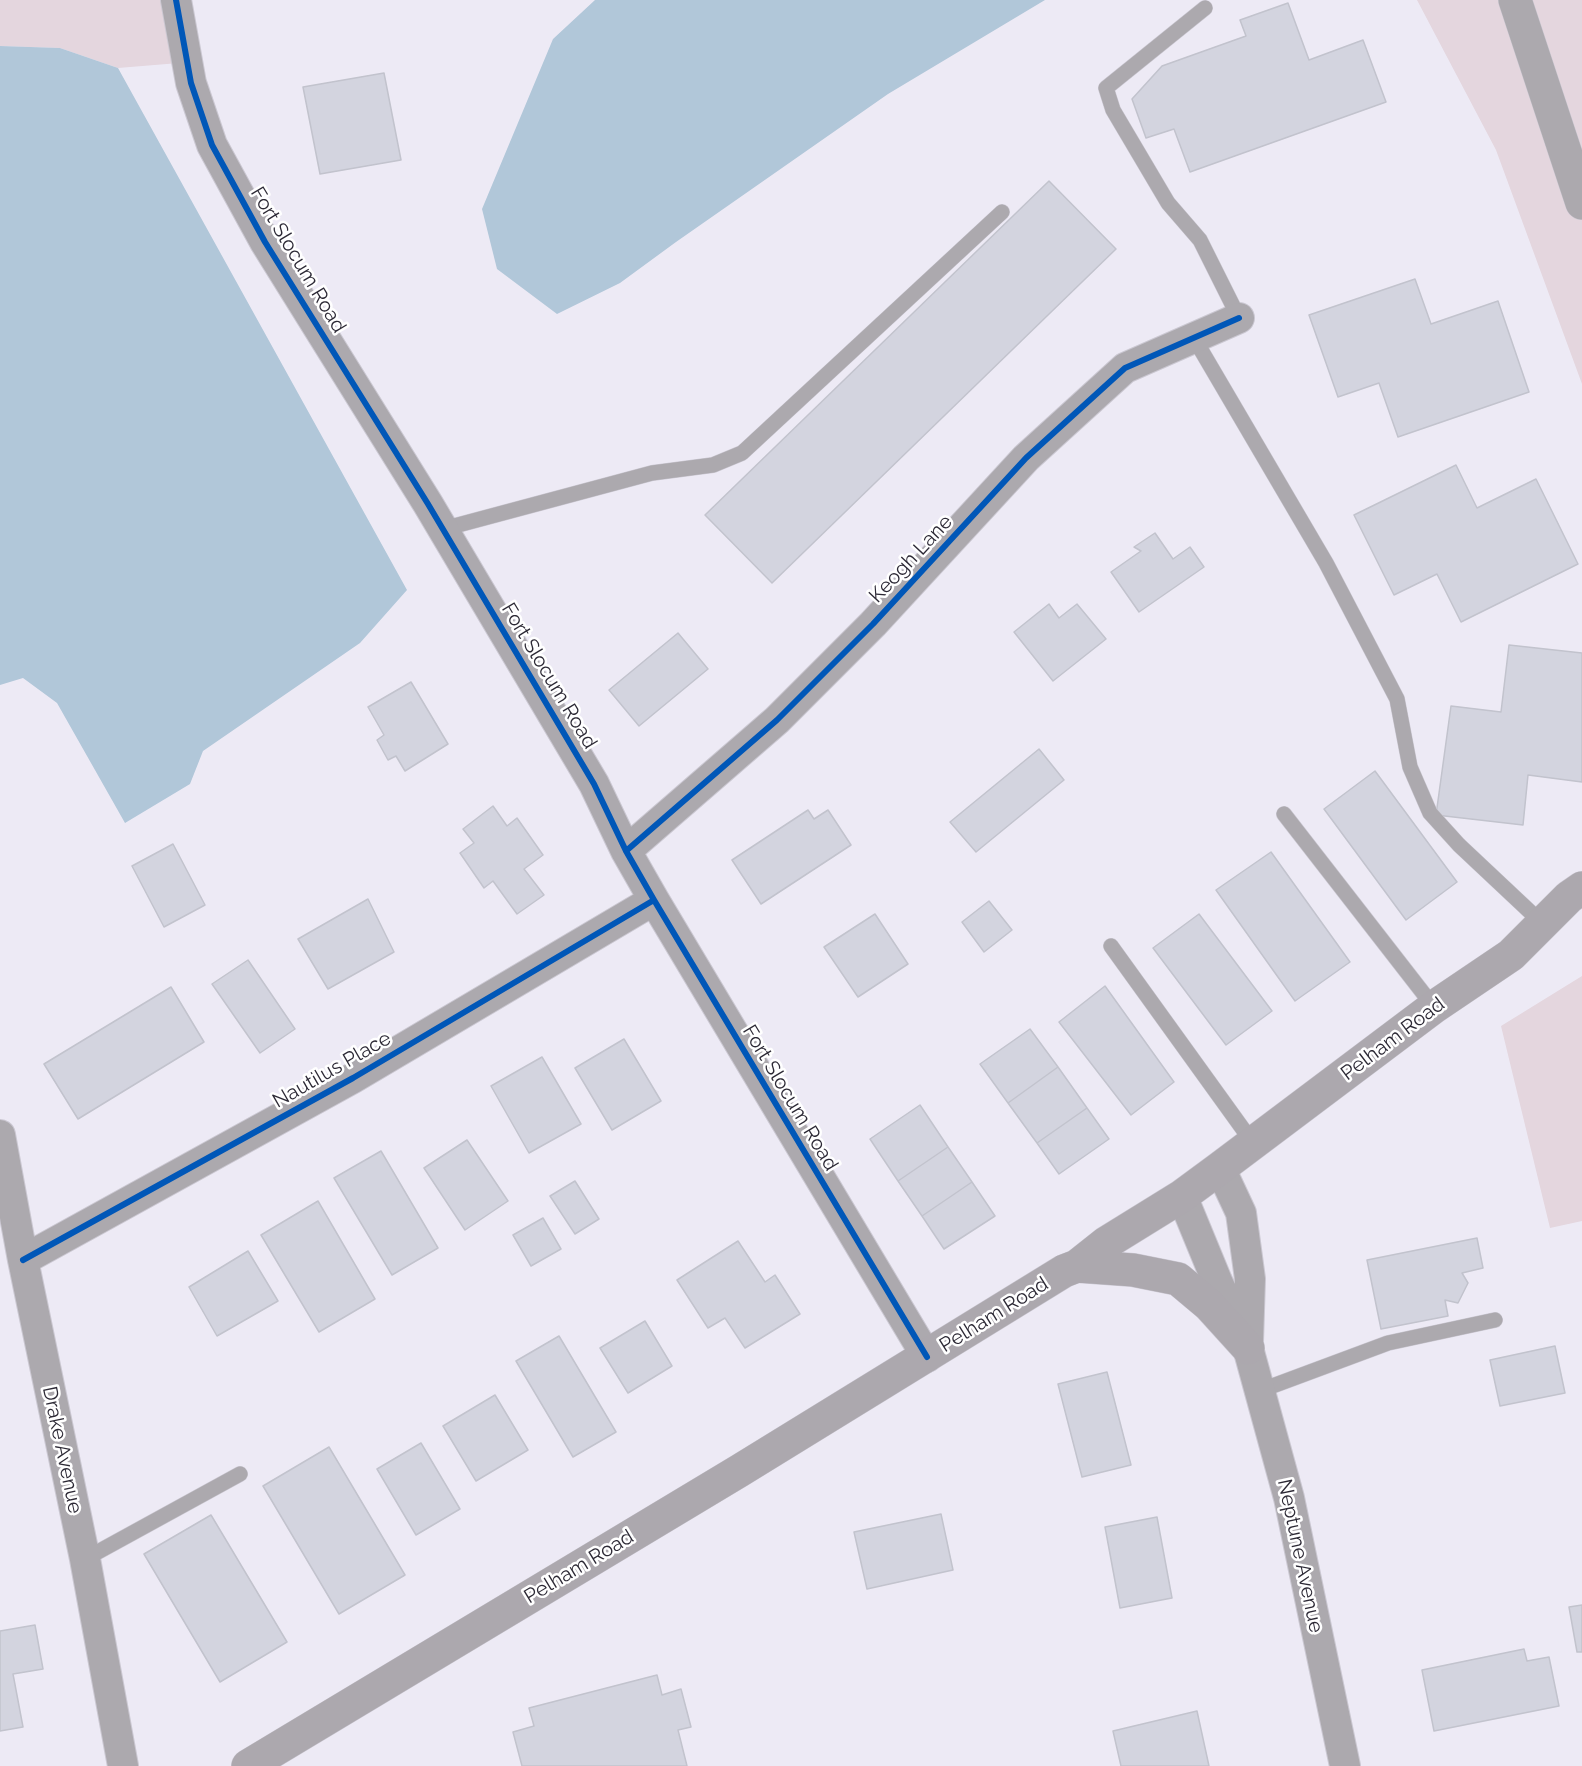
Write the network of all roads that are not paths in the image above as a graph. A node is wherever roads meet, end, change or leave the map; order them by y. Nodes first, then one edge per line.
1 (176, 0) edge
2 (1515, 0) edge
3 (1205, 8) dead end
4 (1582, 203) edge
5 (1002, 212) dead end
6 (1239, 318) joint
7 (1194, 338) junction
8 (443, 529) junction
9 (1284, 814) dead end
10 (626, 851) junction
11 (1582, 888) edge
12 (654, 900) junction
13 (1542, 923) junction
14 (1111, 946) dead end
15 (1434, 1007) junction
16 (0, 1135) edge
17 (1253, 1143) junction
18 (1220, 1168) junction
19 (1182, 1196) junction
20 (23, 1260) junction
21 (1077, 1266) junction
22 (1495, 1320) dead end
23 (1248, 1348) junction
24 (927, 1357) junction
25 (1259, 1391) junction
26 (240, 1474) dead end
27 (85, 1559) junction
28 (123, 1766) edge
29 (248, 1766) edge
30 (1345, 1766) edge

1 - 8 street, Fort Slocum Road
2 - 4 street
3 - 6 lane
5 - 8 lane
6 - 7 street, Keogh Lane
7 - 10 street, Keogh Lane
7 - 13 lane
8 - 10 street, Fort Slocum Road
9 - 15 lane
10 - 12 street, Fort Slocum Road
11 - 13 main road, Pelham Road
12 - 20 street, Nautilus Place
12 - 24 street, Fort Slocum Road
13 - 15 main road, Pelham Road
14 - 17 lane
15 - 17 main road, Pelham Road
16 - 20 street, Drake Avenue
17 - 18 main road, Pelham Road
18 - 19 main road, Pelham Road
18 - 23 street, Neptune Avenue
19 - 21 main road, Pelham Road
19 - 23 street, Neptune Avenue
20 - 27 street, Drake Avenue
21 - 23 main road
21 - 24 main road, Pelham Road
22 - 25 lane
23 - 25 street, Neptune Avenue
24 - 29 main road, Pelham Road
25 - 30 street, Neptune Avenue
26 - 27 lane
27 - 28 street, Drake Avenue

